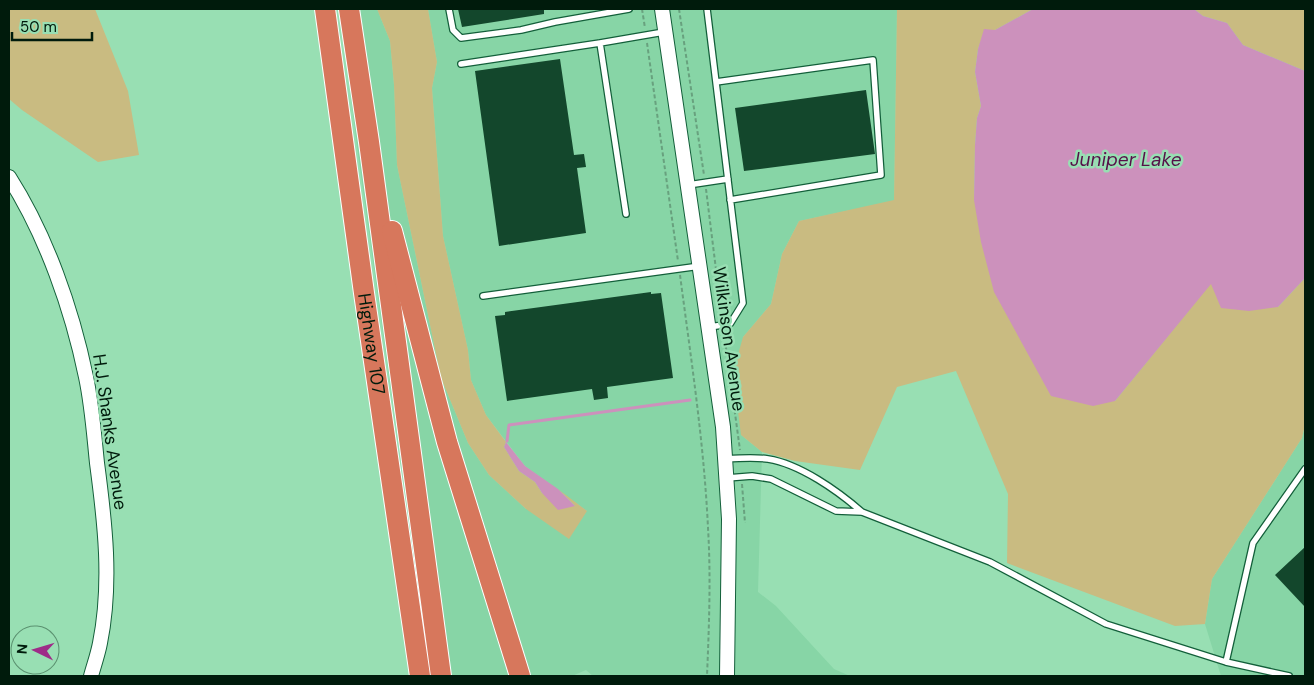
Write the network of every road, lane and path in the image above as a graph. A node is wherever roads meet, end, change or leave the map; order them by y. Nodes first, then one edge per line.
1 (325, 9) edge
2 (349, 9) edge
3 (449, 9) edge
4 (629, 9) edge
5 (642, 9) edge
6 (662, 9) edge
7 (679, 9) edge
8 (707, 9) edge
9 (665, 32) junction
10 (646, 35) junction
11 (600, 43) junction
12 (462, 64) dead end
13 (716, 82) junction
14 (369, 142) junction
15 (9, 177) edge
16 (728, 179) junction
17 (705, 183) junction
18 (688, 185) junction
19 (730, 200) junction
20 (626, 214) dead end
21 (700, 266) junction
22 (679, 269) junction
23 (483, 296) dead end
24 (723, 325) junction
25 (708, 327) junction
26 (726, 459) junction
27 (1305, 469) edge
28 (741, 477) junction
29 (727, 478) junction
30 (862, 512) junction
31 (745, 523) dead end
32 (1226, 662) junction
33 (91, 676) edge
34 (420, 676) edge
35 (441, 676) edge
36 (520, 676) edge
37 (707, 676) edge
38 (727, 676) edge
39 (1289, 676) edge

1 - 34 highway, Highway 107
2 - 14 highway, Highway 107
3 - 4 lane
5 - 10 path
6 - 9 street, Wilkinson Avenue
7 - 17 path
8 - 13 lane
9 - 10 lane
9 - 18 street, Wilkinson Avenue
10 - 11 lane
10 - 22 path
11 - 12 lane
11 - 20 lane
13 - 16 lane
13 - 19 lane
14 - 35 highway, Highway 107
14 - 36 highway
15 - 33 street, H.J. Shanks Avenue
16 - 17 lane
16 - 19 lane
17 - 18 lane
17 - 24 path
18 - 21 street, Wilkinson Avenue
19 - 24 lane
21 - 22 lane
21 - 25 street, Wilkinson Avenue
22 - 23 lane
22 - 37 path
24 - 25 lane
24 - 28 path
25 - 26 street, Wilkinson Avenue
26 - 29 street, Wilkinson Avenue
26 - 30 lane
27 - 32 lane
28 - 29 lane
28 - 30 lane
28 - 31 path
29 - 38 street, Wilkinson Avenue
30 - 32 lane
32 - 39 lane

